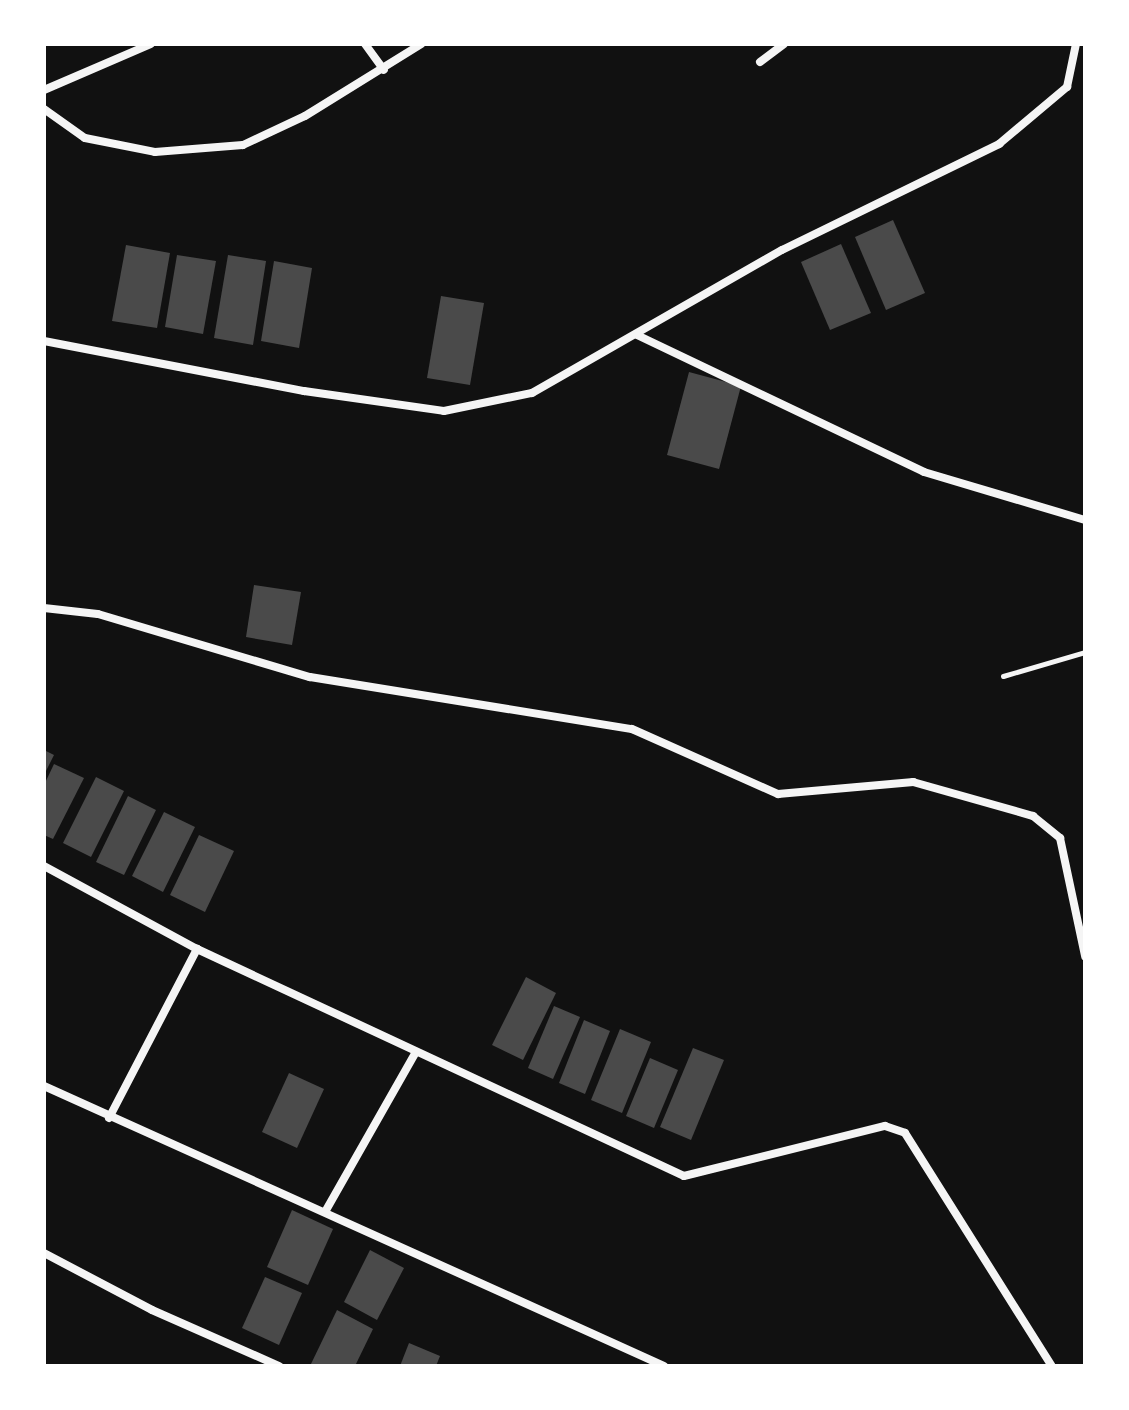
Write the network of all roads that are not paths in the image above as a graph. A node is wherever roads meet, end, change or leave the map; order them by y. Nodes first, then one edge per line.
1 (151, 44) edge
2 (365, 44) edge
3 (421, 44) edge
4 (784, 44) edge
5 (1076, 44) edge
6 (760, 62) dead end
7 (384, 70) junction
8 (44, 90) edge
9 (44, 109) edge
10 (637, 335) junction
11 (44, 341) edge
12 (1085, 520) edge
13 (44, 608) edge
14 (44, 866) edge
15 (197, 949) junction
16 (1085, 956) edge
17 (416, 1052) junction
18 (44, 1086) edge
19 (109, 1118) junction
20 (325, 1212) junction
21 (44, 1253) edge
22 (279, 1366) edge
23 (664, 1366) edge
24 (1052, 1366) edge

1 - 8 street
2 - 7 street
3 - 7 street
4 - 6 street
5 - 10 street
7 - 9 street
10 - 11 street
10 - 12 street
13 - 16 street
14 - 15 street
15 - 17 street
15 - 19 street
17 - 20 street
17 - 24 street
18 - 19 street
19 - 20 street
20 - 23 street
21 - 22 street

